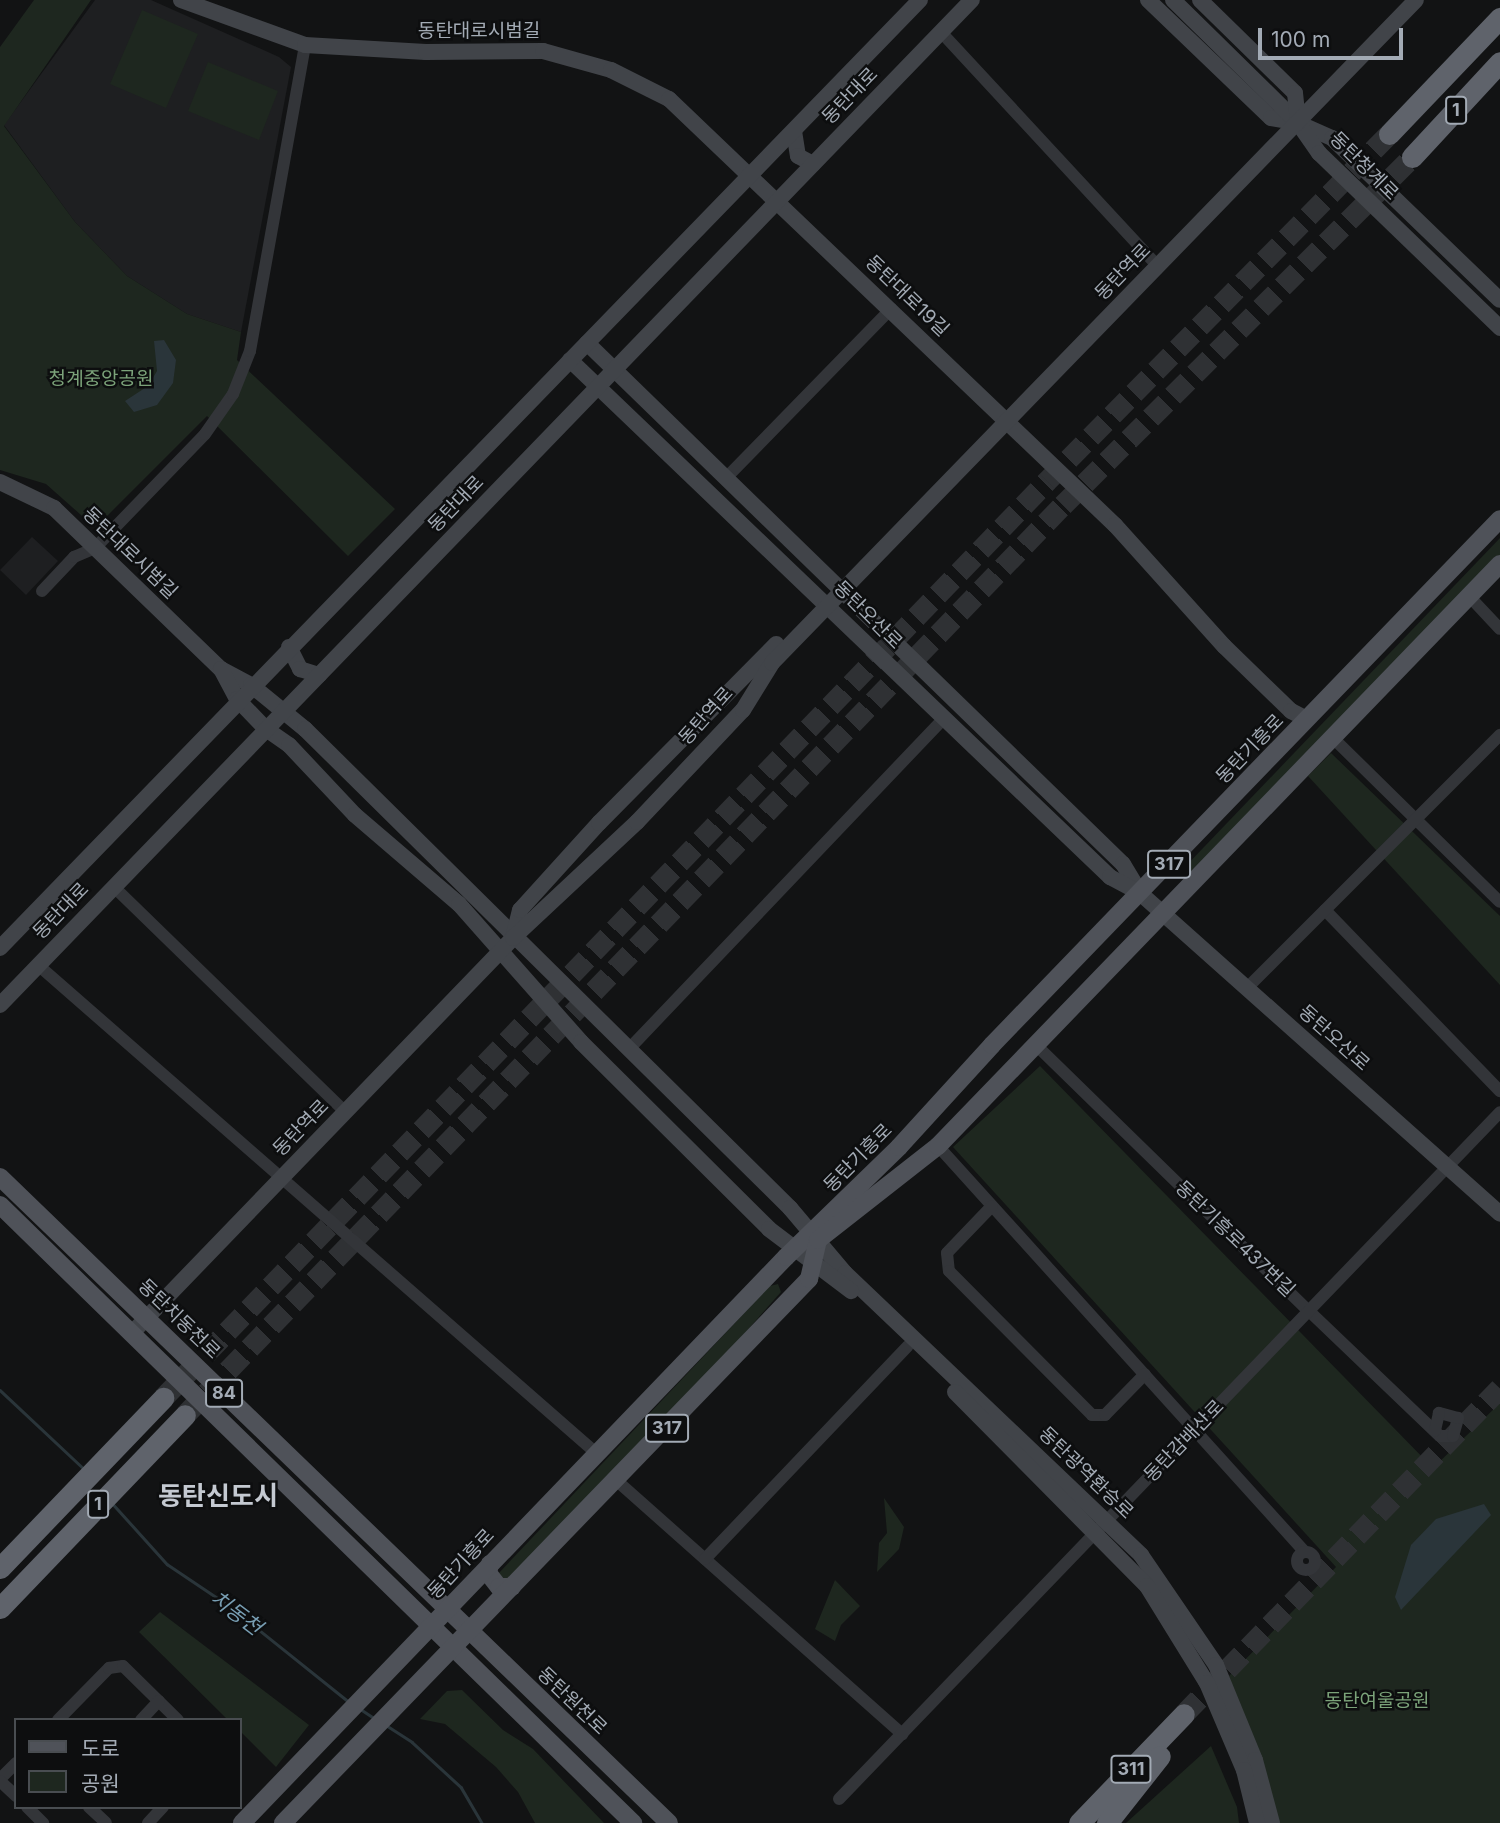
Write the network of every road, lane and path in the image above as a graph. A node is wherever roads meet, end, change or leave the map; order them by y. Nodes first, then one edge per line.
1 (181, 0) edge
2 (920, 0) edge
3 (972, 0) edge
4 (1148, 0) edge
5 (1172, 0) edge
6 (1200, 0) edge
7 (1416, 0) edge
8 (1500, 18) edge
9 (941, 32) junction
10 (305, 45) junction
11 (1500, 62) edge
12 (1298, 123) junction
13 (794, 131) junction
14 (1389, 134) tunnel mouth
15 (1412, 157) tunnel mouth
16 (813, 164) junction
17 (752, 175) junction
18 (778, 200) junction
19 (1158, 266) junction
20 (1500, 300) edge
21 (891, 309) junction
22 (1500, 328) edge
23 (587, 343) junction
24 (570, 360) junction
25 (614, 370) junction
26 (598, 387) junction
27 (653, 407) junction
28 (1006, 422) junction
29 (636, 423) junction
30 (725, 479) junction
31 (0, 482) edge
32 (1500, 519) edge
33 (95, 548) junction
34 (1500, 564) edge
35 (837, 587) junction
36 (42, 591) dead end
37 (1469, 597) junction
38 (824, 600) junction
39 (1500, 629) edge
40 (289, 647) junction
41 (221, 669) junction
42 (319, 675) junction
43 (251, 684) junction
44 (237, 699) junction
45 (284, 711) junction
46 (943, 719) junction
47 (1307, 719) junction
48 (266, 729) junction
49 (1500, 734) edge
50 (1332, 737) junction
51 (1415, 820) junction
52 (558, 870) junction
53 (571, 882) junction
54 (114, 887) junction
55 (1140, 893) junction
56 (463, 899) junction
57 (1500, 902) edge
58 (1325, 910) junction
59 (1163, 913) junction
60 (513, 937) junction
61 (0, 948) edge
62 (499, 952) junction
63 (38, 965) junction
64 (1247, 988) junction
65 (0, 1005) edge
66 (1037, 1045) junction
67 (628, 1050) junction
68 (1500, 1091) edge
69 (345, 1112) junction
70 (1500, 1112) edge
71 (938, 1146) junction
72 (1447, 1167) junction
73 (0, 1177) edge
74 (282, 1178) junction
75 (0, 1205) edge
76 (992, 1206) junction
77 (1500, 1214) edge
78 (815, 1236) junction
79 (794, 1250) junction
80 (811, 1264) junction
81 (767, 1278) junction
82 (787, 1303) junction
83 (1309, 1311) junction
84 (147, 1317) junction
85 (132, 1332) junction
86 (908, 1346) junction
87 (1145, 1374) junction
88 (163, 1398) tunnel mouth
89 (185, 1415) tunnel mouth
90 (1435, 1425) dead end
91 (1195, 1429) junction
92 (596, 1453) junction
93 (616, 1480) junction
94 (1102, 1526) junction
95 (1304, 1552) dead end
96 (705, 1559) junction
97 (490, 1564) junction
98 (0, 1568) edge
99 (512, 1587) junction
100 (0, 1608) edge
101 (447, 1609) junction
102 (432, 1625) junction
103 (470, 1631) junction
104 (453, 1649) junction
105 (159, 1701) junction
106 (60, 1718) edge
107 (143, 1718) edge
108 (176, 1718) edge
109 (902, 1734) junction
110 (1163, 1753) junction
111 (14, 1765) edge
112 (1127, 1773) junction
113 (0, 1780) edge
114 (14, 1794) edge
115 (839, 1799) dead end
116 (91, 1809) edge
117 (106, 1823) edge
118 (242, 1823) edge
119 (283, 1823) edge
120 (633, 1823) edge
121 (669, 1823) edge
122 (1068, 1823) edge
123 (1079, 1823) edge
124 (1096, 1823) edge
125 (1107, 1823) edge
126 (1257, 1823) edge
127 (1272, 1823) edge

1 - 10 street, 동탄대로시범길
2 - 13 street, 동탄대로
3 - 9 street, 동탄대로
4 - 12 street
5 - 12 street, 동탄청계로
6 - 12 street
7 - 12 street, 동탄역로
8 - 14 highway, 1
9 - 16 street, 동탄대로
9 - 19 street
10 - 17 street, 동탄대로시범길
10 - 33 street
11 - 15 highway, 1
12 - 19 street, 동탄역로
12 - 20 street
12 - 22 street, 동탄청계로
13 - 16 street
13 - 17 street, 동탄대로
16 - 18 street, 동탄대로
17 - 18 street, 동탄대로시범길
17 - 23 street, 동탄대로
18 - 21 street, 동탄대로19길
18 - 25 street, 동탄대로
19 - 28 street, 동탄역로
21 - 28 street, 동탄대로19길
21 - 30 street
23 - 24 street, 동탄대로
23 - 25 street, 동탄오산로
24 - 26 street, 동탄오산로
24 - 40 street, 동탄대로
25 - 26 street, 동탄대로
25 - 27 street, 동탄오산로
26 - 29 street, 동탄오산로
26 - 42 street, 동탄대로
27 - 29 street
27 - 30 street, 동탄오산로
28 - 35 street, 동탄역로
28 - 47 street, 동탄대로19길
29 - 38 street, 동탄오산로
30 - 35 street, 동탄오산로
31 - 33 street, 동탄대로시범길
32 - 47 main road, 동탄기흥로 / 317
33 - 36 street
33 - 41 street, 동탄대로시범길
34 - 37 main road, 동탄기흥로 / 317
35 - 38 street, 동탄역로
35 - 55 street, 동탄오산로
37 - 39 street
37 - 50 main road, 동탄기흥로 / 317
38 - 46 street, 동탄오산로
38 - 52 street, 동탄역로
38 - 53 street, 동탄역로
40 - 42 street
40 - 43 street, 동탄대로
41 - 43 street, 동탄대로시범길
41 - 44 street, 동탄대로시범길
42 - 45 street, 동탄대로
43 - 44 street, 동탄대로
43 - 45 street, 동탄대로시범길
44 - 48 street
44 - 61 street, 동탄대로
45 - 48 street, 동탄대로
45 - 56 street, 동탄대로시범길
46 - 55 street, 동탄오산로
46 - 67 street
47 - 55 main road, 동탄기흥로 / 317
48 - 54 street, 동탄대로
48 - 56 street
49 - 51 street
50 - 51 street
50 - 59 main road, 동탄기흥로 / 317
51 - 57 street
51 - 58 street
52 - 53 street
52 - 60 street, 동탄역로
53 - 60 street, 동탄역로
54 - 63 street, 동탄대로
54 - 69 street
55 - 59 street, 동탄오산로
55 - 78 main road, 동탄기흥로 / 317
56 - 60 street
56 - 62 street
58 - 64 street
58 - 68 street
59 - 64 street, 동탄오산로
59 - 66 main road, 동탄기흥로 / 317
60 - 62 street, 동탄역로
60 - 67 street
62 - 69 street, 동탄역로
62 - 79 street, 동탄광역환승로
63 - 65 street, 동탄대로
63 - 74 street
64 - 72 street, 동탄오산로
66 - 71 main road, 동탄기흥로 / 317
66 - 83 street, 동탄기흥로437번길
67 - 78 street, 동탄광역환승로
69 - 74 street, 동탄역로
70 - 72 street, 동탄감배산로
71 - 76 street
71 - 78 main road, 동탄기흥로 / 317
72 - 77 street, 동탄오산로
72 - 83 street, 동탄감배산로
73 - 84 main road, 동탄치동천로 / 84
74 - 84 street, 동탄역로
74 - 92 street
75 - 85 main road, 84
76 - 87 street
76 - 87 street
78 - 79 main road, 동탄기흥로 / 317
78 - 80 main road, 동탄기흥로 / 317
78 - 94 street, 동탄광역환승로
79 - 80 street, 동탄광역환승로
79 - 81 main road, 동탄기흥로 / 317
80 - 82 main road, 동탄기흥로 / 317
80 - 86 street, 동탄광역환승로
81 - 82 main road
81 - 92 main road, 동탄기흥로 / 317
82 - 93 main road, 동탄기흥로 / 317
83 - 90 street, 동탄기흥로437번길
83 - 91 street, 동탄감배산로
84 - 85 street, 동탄역로
84 - 101 main road, 동탄치동천로 / 84
85 - 102 main road, 84
86 - 94 street, 동탄광역환승로
86 - 96 street
87 - 91 street
88 - 98 highway, 1
89 - 100 highway, 1
91 - 94 street, 동탄감배산로
91 - 95 street
92 - 97 main road, 동탄기흥로 / 317
93 - 96 street
93 - 99 main road, 동탄기흥로 / 317
94 - 109 street, 동탄감배산로
94 - 126 street, 동탄광역환승로
94 - 127 street, 동탄광역환승로
96 - 109 street
97 - 99 main road
97 - 101 main road, 동탄기흥로 / 317
99 - 103 main road, 동탄기흥로 / 317
101 - 102 main road, 동탄기흥로 / 317
101 - 103 main road, 동탄원천로 / 84
102 - 104 main road, 84
102 - 118 main road, 동탄기흥로 / 317
103 - 104 main road, 동탄기흥로 / 317
103 - 121 main road, 동탄원천로 / 84
104 - 119 main road, 동탄기흥로 / 317
104 - 120 main road, 84
105 - 106 street
105 - 107 street
105 - 108 street
109 - 115 street, 동탄감배산로
110 - 112 highway, 311
110 - 124 highway, 311
110 - 125 highway
111 - 113 street
112 - 122 highway
112 - 123 highway, 311
113 - 114 street
116 - 117 street

